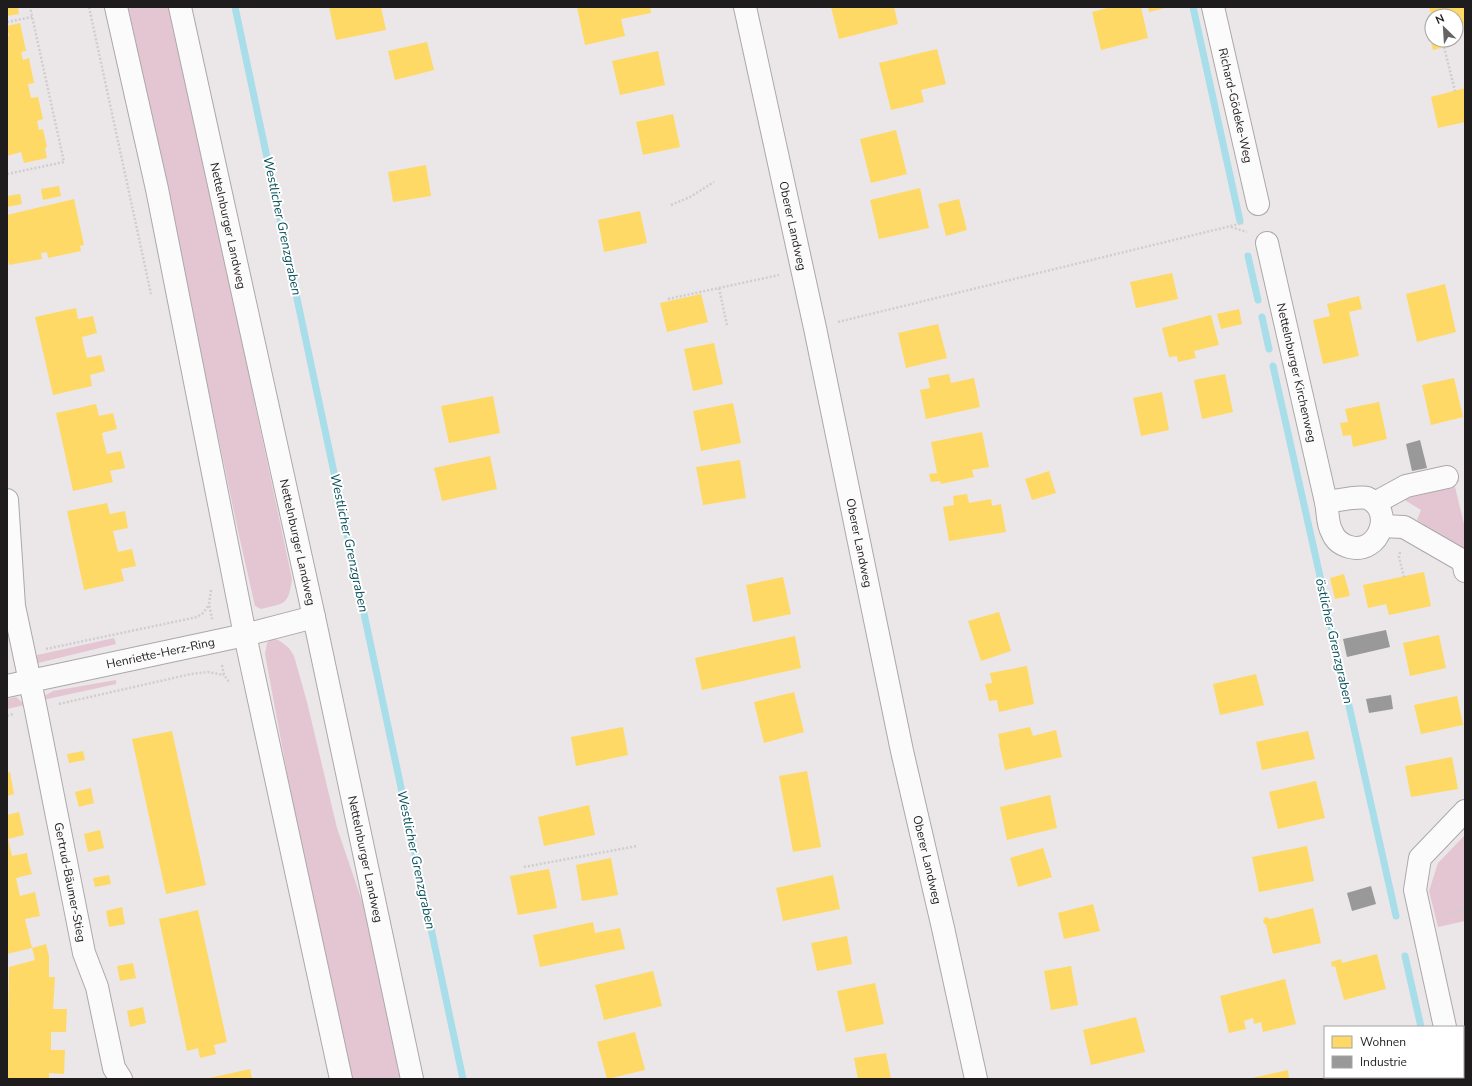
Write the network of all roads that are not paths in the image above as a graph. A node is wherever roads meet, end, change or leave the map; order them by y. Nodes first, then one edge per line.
1 (116, 7) edge
2 (180, 7) edge
3 (745, 7) edge
4 (1213, 7) edge
5 (1253, 213) road end
6 (1267, 243) dead end
7 (1447, 477) dead end
8 (7, 500) edge
9 (1326, 502) junction
10 (1375, 502) junction
11 (1382, 526) junction
12 (1465, 571) edge
13 (314, 617) junction
14 (246, 635) junction
15 (30, 681) junction
16 (7, 686) edge
17 (1465, 811) edge
18 (1445, 1026) edge
19 (121, 1079) edge
20 (341, 1079) edge
21 (412, 1079) edge
22 (976, 1079) edge

1 - 14 street
2 - 13 street, Nettelnburger Landweg
3 - 22 street, Oberer Landweg
4 - 5 street, Richard-Gödeke-Weg
6 - 9 street, Nettelnburger Kirchenweg
7 - 10 street
8 - 15 street, Gertrud-Bäumer-Stieg
9 - 10 street
9 - 11 street, Nettelnburger Kirchenweg
10 - 11 street
11 - 12 street
13 - 14 street, Henriette-Herz-Ring
13 - 21 street, Nettelnburger Landweg
14 - 15 street, Henriette-Herz-Ring
14 - 20 street
15 - 16 street, Henriette-Herz-Ring
15 - 19 street, Gertrud-Bäumer-Stieg
17 - 18 street

